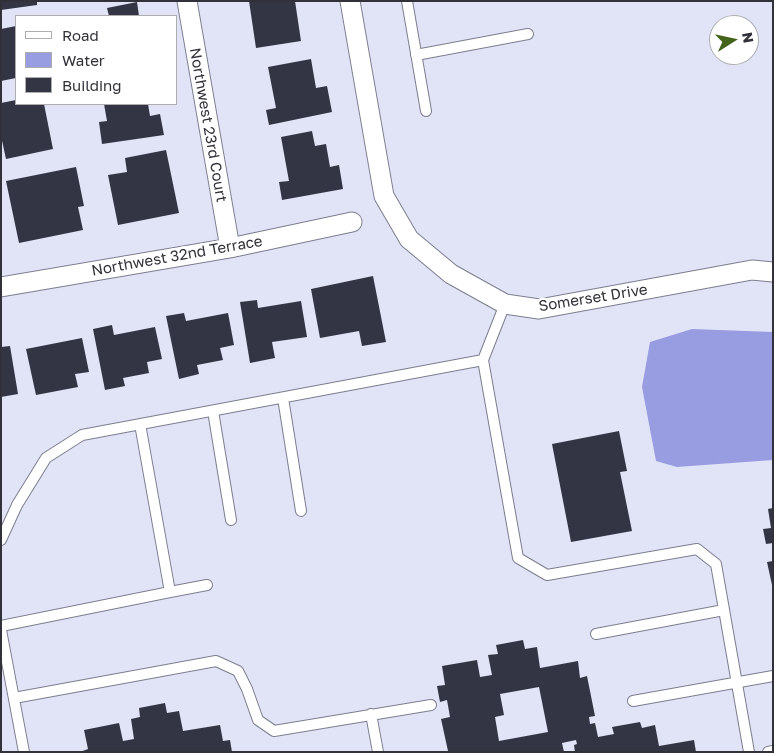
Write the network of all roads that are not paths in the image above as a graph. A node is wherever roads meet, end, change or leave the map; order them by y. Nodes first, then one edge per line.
1 (187, 1) edge
2 (350, 1) edge
3 (407, 1) edge
4 (528, 34) dead end
5 (416, 55) junction
6 (426, 111) dead end
7 (352, 222) dead end
8 (230, 248) junction
9 (773, 272) edge
10 (1, 286) edge
11 (506, 304) junction
12 (483, 360) junction
13 (282, 398) junction
14 (213, 411) junction
15 (140, 424) junction
16 (301, 512) dead end
17 (232, 520) dead end
18 (1, 540) edge
19 (207, 585) dead end
20 (170, 592) junction
21 (724, 610) junction
22 (1, 626) edge
23 (1, 630) edge
24 (596, 634) dead end
25 (773, 676) edge
26 (737, 683) junction
27 (14, 698) junction
28 (633, 701) dead end
29 (432, 704) dead end
30 (371, 714) junction
31 (773, 751) edge
32 (24, 752) edge
33 (378, 752) edge
34 (750, 752) edge
35 (768, 752) edge

1 - 8 street, Northwest 23rd Court
2 - 11 street, Somerset Drive
3 - 5 lane
4 - 5 lane
5 - 6 lane
7 - 8 street, Northwest 32nd Terrace
8 - 10 street, Northwest 32nd Terrace
9 - 11 street, Somerset Drive
11 - 12 lane
12 - 13 lane
12 - 21 lane
13 - 14 lane
13 - 16 lane
14 - 15 lane
14 - 17 lane
15 - 18 lane
15 - 20 lane
19 - 20 lane
20 - 22 lane
21 - 24 lane
21 - 26 lane
23 - 27 lane
25 - 26 lane
26 - 28 lane
26 - 34 lane
27 - 30 lane
27 - 32 lane
29 - 30 lane
30 - 33 lane
31 - 35 lane

